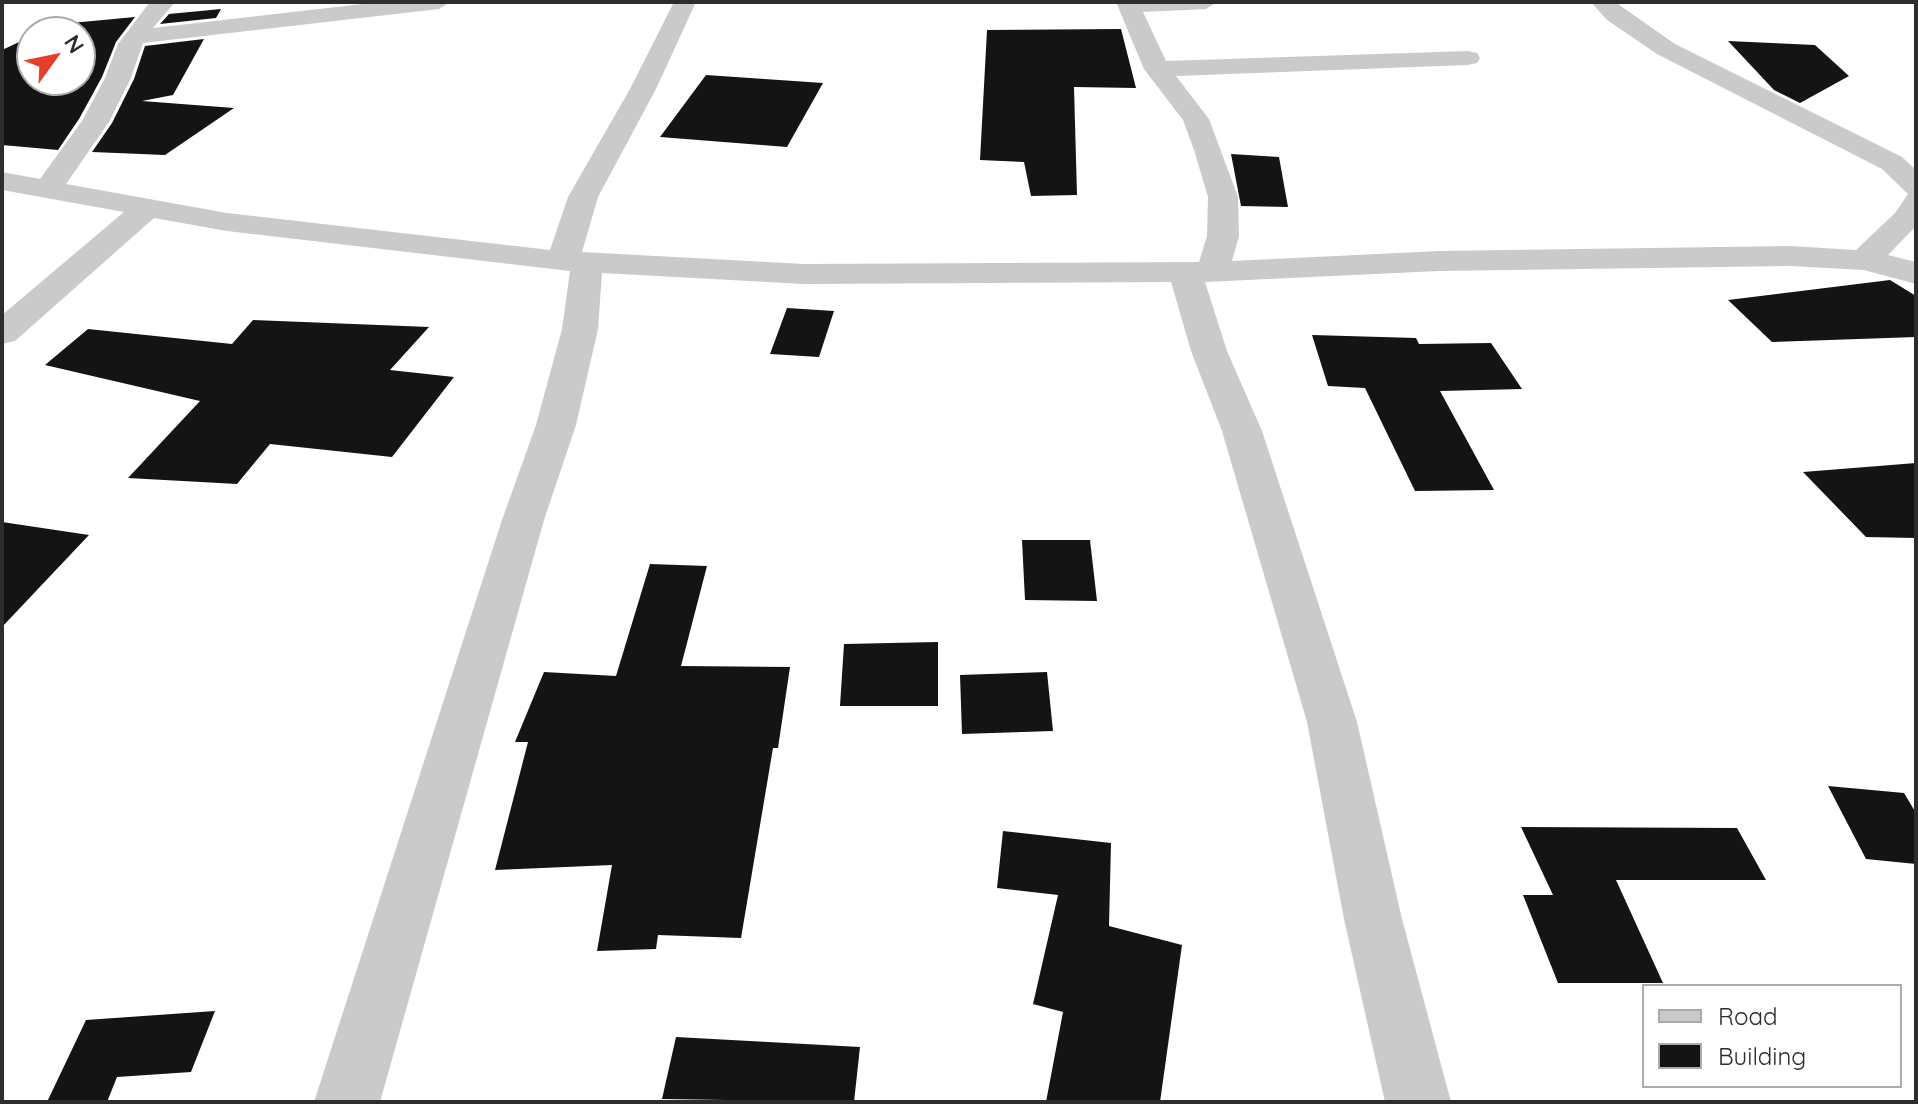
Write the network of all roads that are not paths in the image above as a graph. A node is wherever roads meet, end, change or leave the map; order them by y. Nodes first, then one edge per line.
1 (164, 2) edge
2 (439, 2) edge
3 (685, 2) edge
4 (1206, 2) edge
5 (1602, 2) edge
6 (1127, 4) edge
7 (135, 37) junction
8 (1468, 58) dead end
9 (1157, 69) junction
10 (2, 181) edge
11 (1916, 187) edge
12 (48, 189) junction
13 (1916, 201) edge
14 (146, 209) junction
15 (1864, 260) junction
16 (575, 261) junction
17 (1198, 272) junction
18 (1916, 274) edge
19 (2, 333) edge
20 (347, 1102) edge
21 (1418, 1102) edge

1 - 7 street
2 - 7 street
3 - 16 street
4 - 6 street
5 - 11 street
6 - 9 street
7 - 12 street
8 - 9 street
9 - 17 street
10 - 12 street
12 - 14 street
13 - 15 street
14 - 16 street
14 - 19 street
15 - 17 street
15 - 18 street
16 - 17 street
16 - 20 street
17 - 21 street

